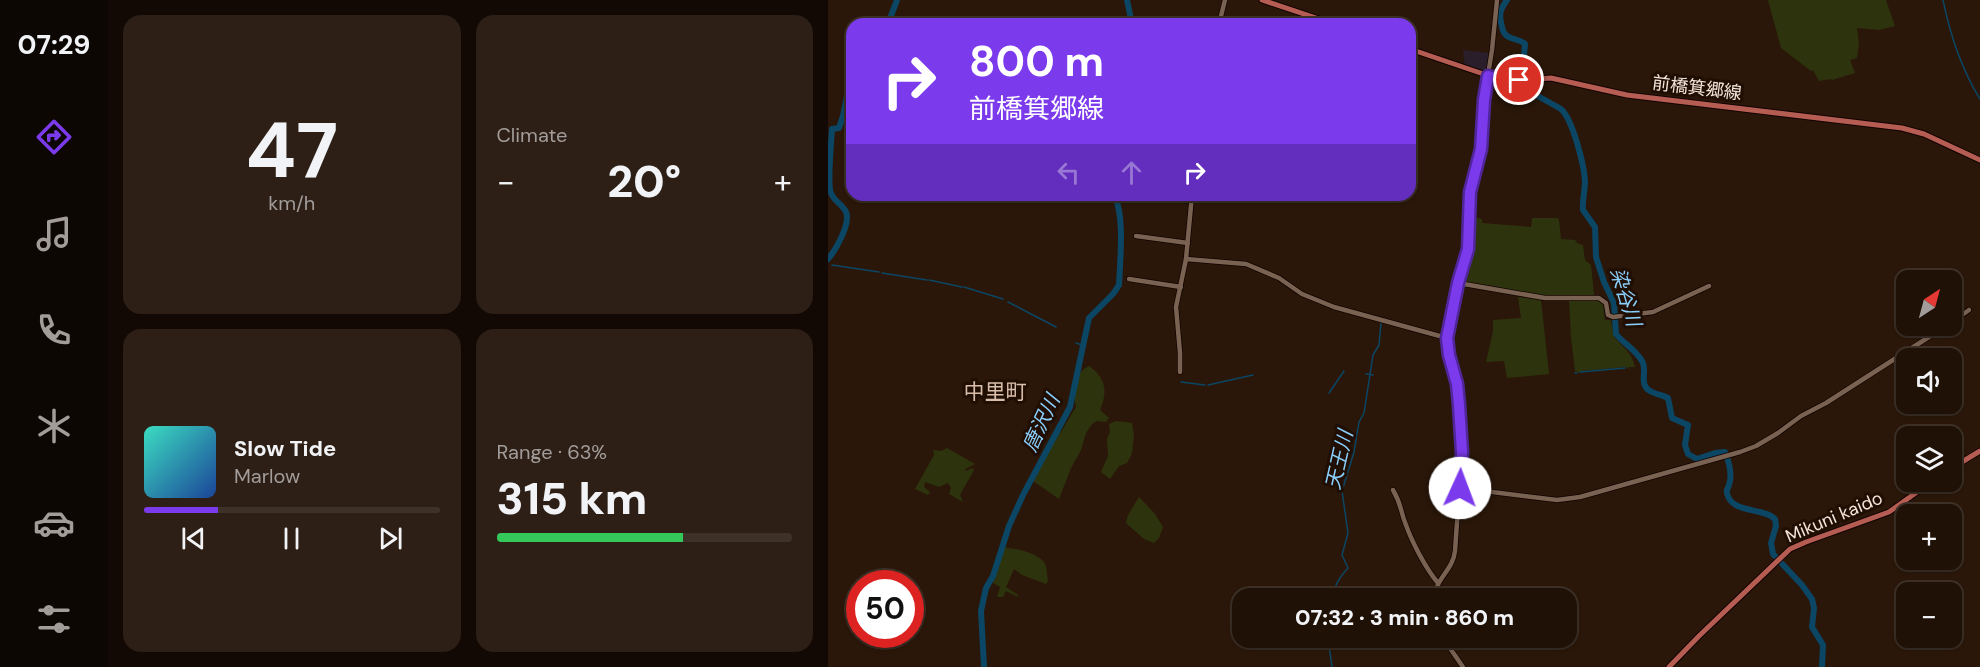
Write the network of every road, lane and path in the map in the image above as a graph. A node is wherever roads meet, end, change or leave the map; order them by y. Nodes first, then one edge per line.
1 (1225, 0) edge
2 (1262, 0) edge
3 (1497, 0) edge
4 (1220, 18) edge
5 (1316, 18) edge
6 (1416, 52) edge
7 (1488, 76) junction
8 (1980, 160) edge
9 (1192, 201) edge
10 (1136, 236) dead end
11 (1188, 243) junction
12 (1186, 259) junction
13 (1129, 279) dead end
14 (1458, 283) junction
15 (1709, 286) dead end
16 (1181, 287) junction
17 (1969, 310) dead end
18 (1962, 315) edge
19 (1930, 336) edge
20 (1447, 338) junction
21 (1179, 372) dead end
22 (1980, 451) edge
23 (1962, 462) edge
24 (1460, 488) junction
25 (1393, 490) dead end
26 (1917, 492) edge
27 (1438, 583) junction
28 (1437, 588) edge
29 (1450, 648) edge
30 (1463, 667) edge
31 (1669, 667) edge

1 - 4 street
2 - 5 main road
3 - 7 street
6 - 7 main road, 前橋箕郷線
7 - 8 main road, 前橋箕郷線
7 - 14 street
9 - 11 street
10 - 11 street
11 - 12 street
12 - 16 street
12 - 20 street
13 - 16 street
14 - 15 street
14 - 20 street
16 - 21 street
17 - 18 street
19 - 24 street
20 - 24 street
22 - 23 main road
24 - 27 street
25 - 27 street
26 - 31 main road, Mikuni kaido
27 - 28 street
29 - 30 street

